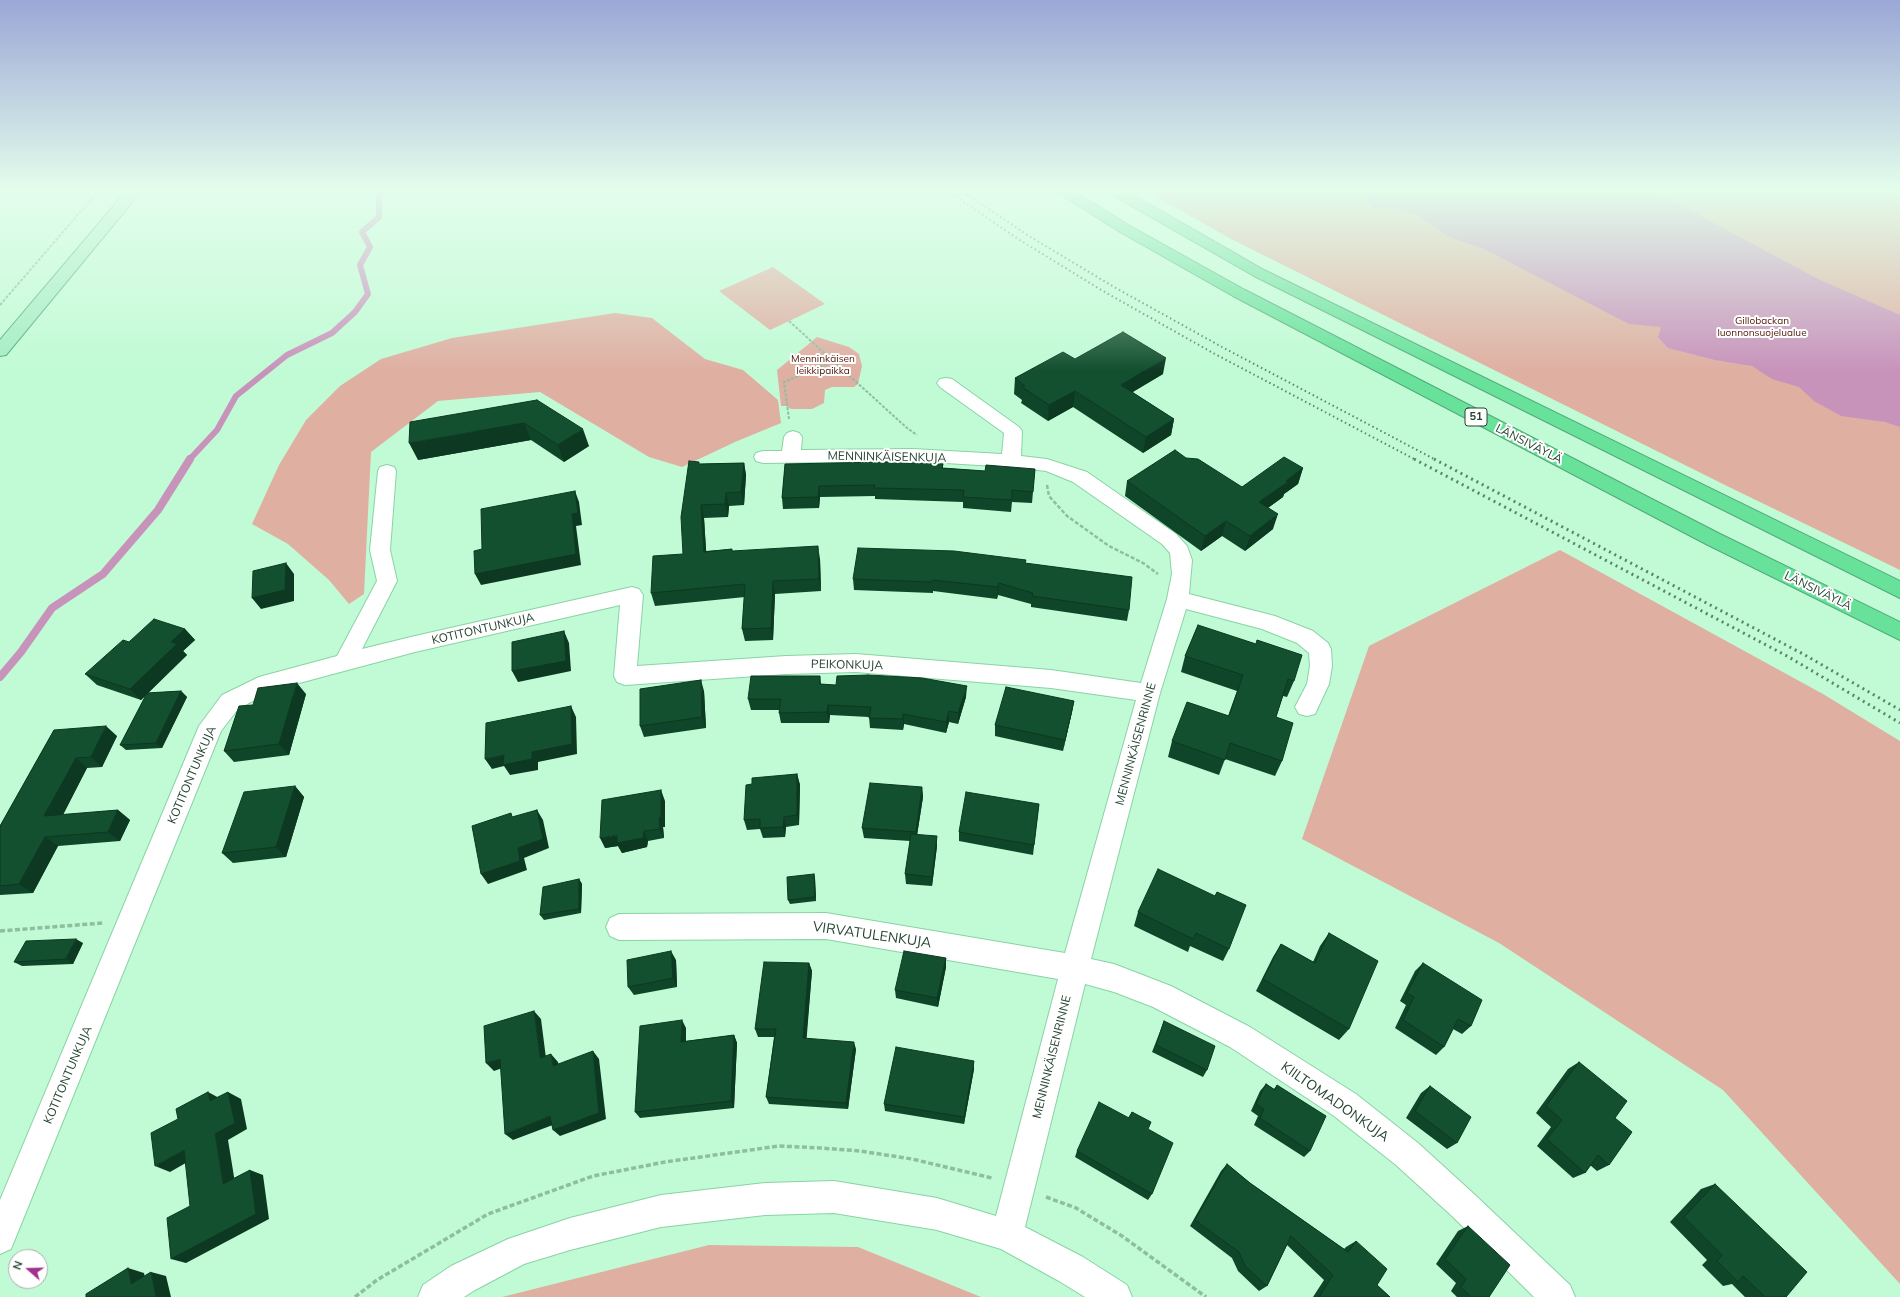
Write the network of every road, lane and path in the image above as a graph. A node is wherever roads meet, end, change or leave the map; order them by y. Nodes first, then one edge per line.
1 (48, 250) edge
2 (85, 250) edge
3 (1160, 250) edge
4 (1219, 250) edge
5 (0, 305) edge
6 (789, 321) dead end
7 (0, 351) edge
8 (834, 361) junction
9 (946, 383) dead end
10 (918, 435) dead end
11 (793, 437) joint
12 (763, 456) dead end
13 (791, 456) junction
14 (1011, 461) junction
15 (1047, 465) junction
16 (387, 471) dead end
17 (1160, 578) dead end
18 (1900, 590) edge
19 (632, 595) joint
20 (1178, 599) junction
21 (1900, 632) edge
22 (344, 663) junction
23 (1150, 693) junction
24 (1307, 707) dead end
25 (131, 921) junction
26 (618, 927) dead end
27 (0, 931) edge
28 (1075, 968) junction
29 (1007, 1235) junction
30 (0, 1238) edge
31 (435, 1297) edge
32 (1115, 1297) edge
33 (1558, 1297) edge

1 - 5 path
2 - 7 main road
3 - 21 highway, LÄNSIVÄYLÄ / 51
4 - 18 highway
6 - 8 path
8 - 10 path
8 - 11 path
9 - 14 street
11 - 13 street
12 - 13 street, MENNINKÄISENKUJA
13 - 14 street, MENNINKÄISENKUJA
14 - 15 street, MENNINKÄISENRINNE
15 - 17 path
15 - 20 street, MENNINKÄISENRINNE
16 - 22 street
19 - 22 street, KOTITONTUNKUJA
19 - 23 street, PEIKONKUJA
20 - 23 street, MENNINKÄISENRINNE
20 - 24 street
22 - 25 street, KOTITONTUNKUJA
23 - 28 street, MENNINKÄISENRINNE
25 - 27 path
25 - 30 street, KOTITONTUNKUJA
26 - 28 street, VIRVATULENKUJA
28 - 29 street, MENNINKÄISENRINNE
28 - 33 street, KIILTOMADONKUJA
29 - 31 street
29 - 32 street

